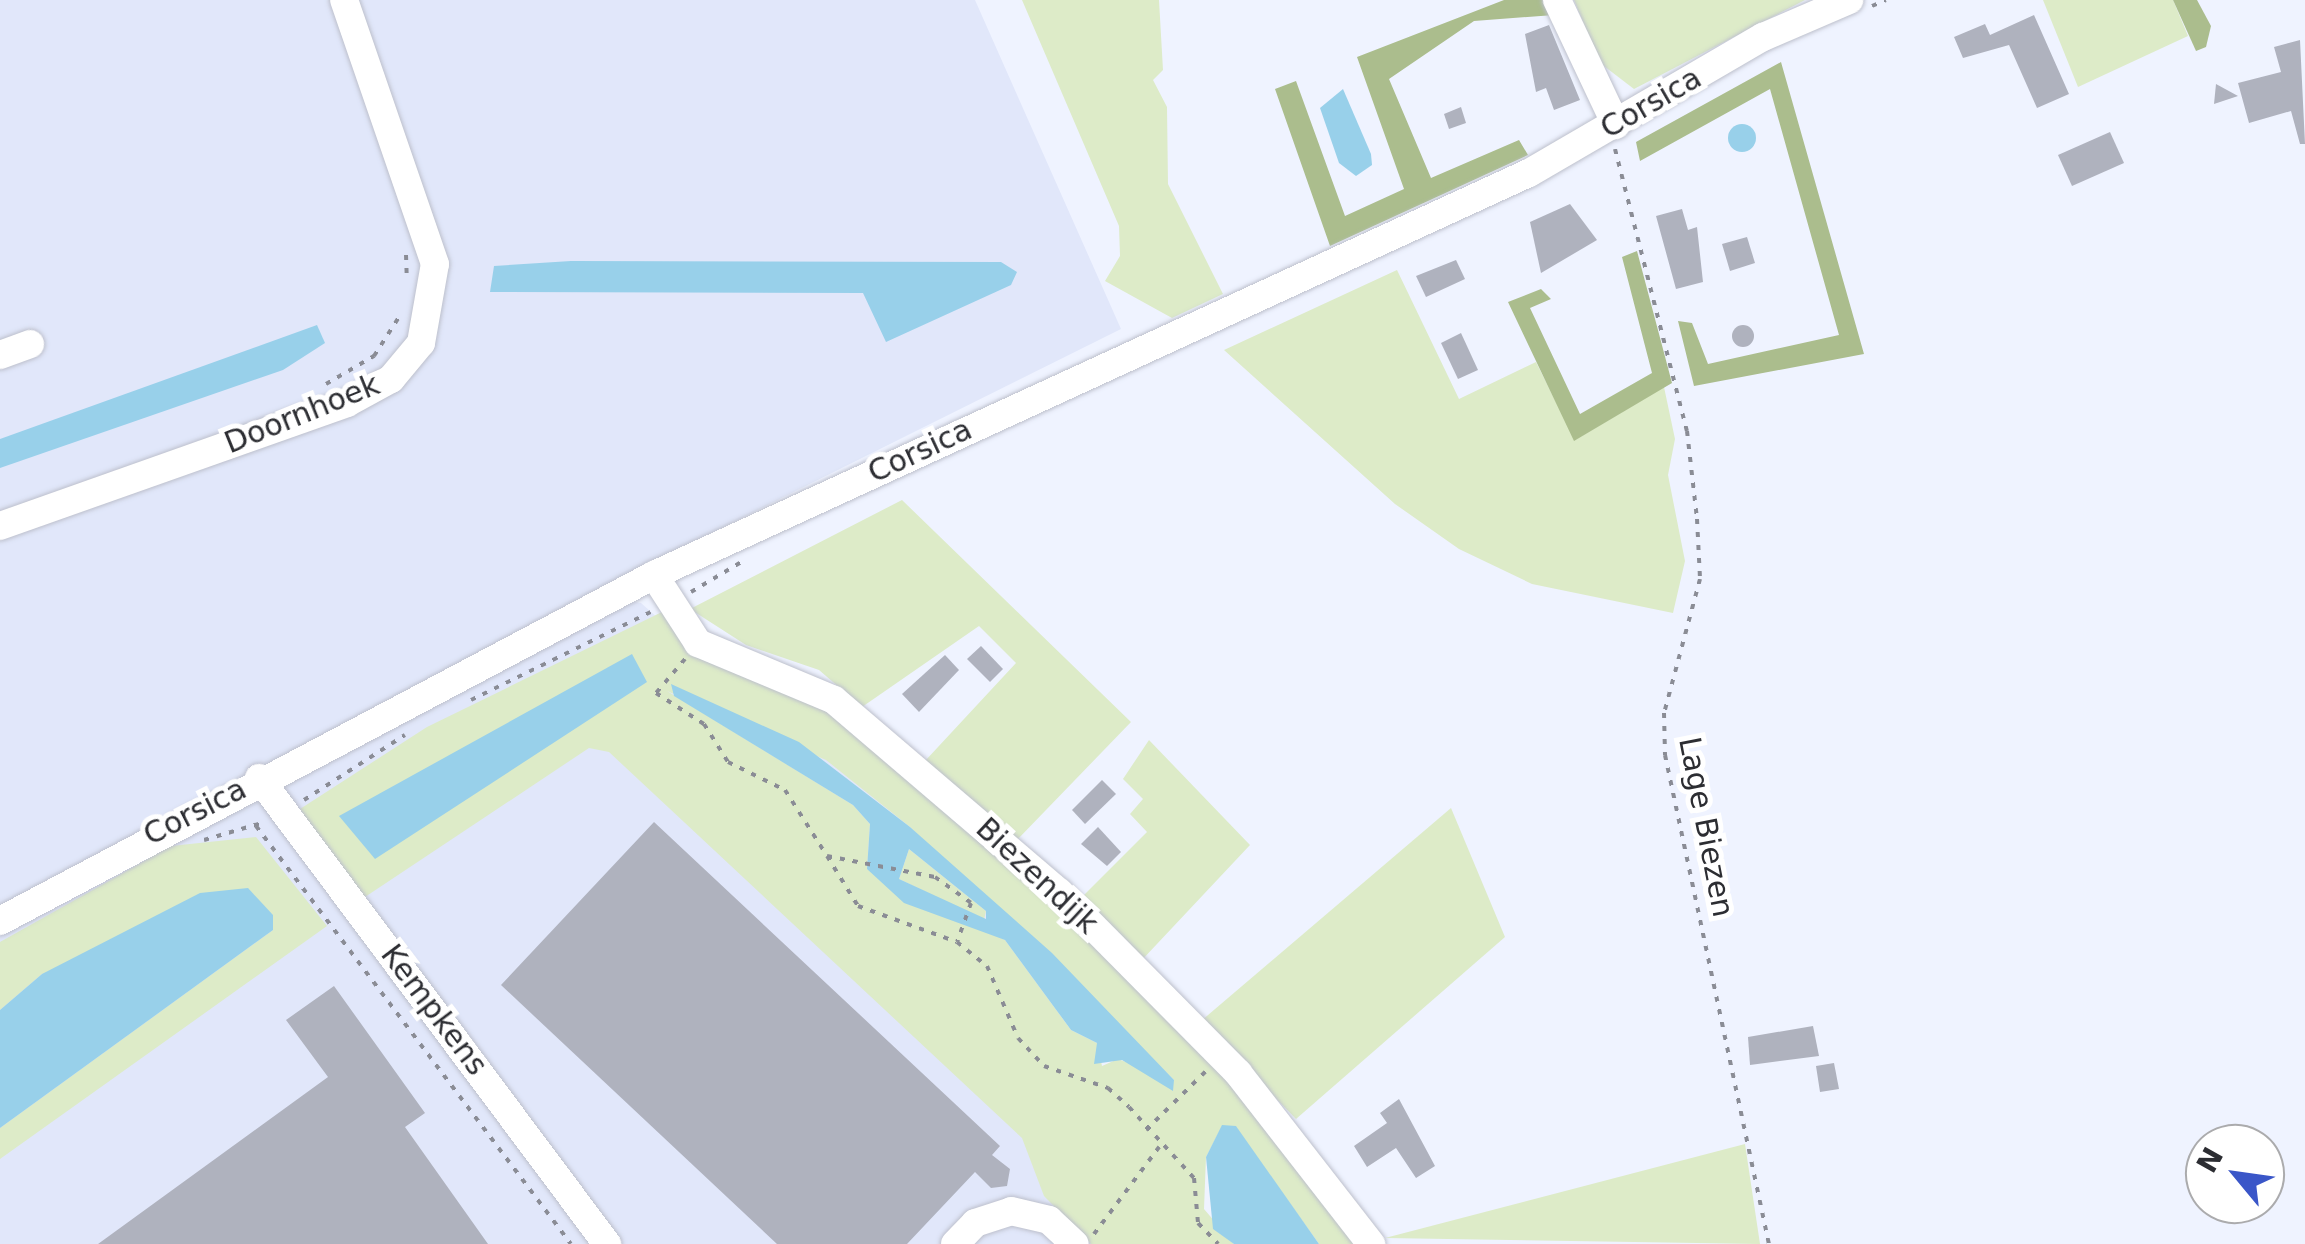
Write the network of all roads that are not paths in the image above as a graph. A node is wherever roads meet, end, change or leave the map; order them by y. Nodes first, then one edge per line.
1 (344, 0) edge
2 (1557, 0) edge
3 (1849, 0) edge
4 (1616, 125) junction
5 (30, 344) dead end
6 (0, 355) edge
7 (0, 526) edge
8 (654, 575) junction
9 (259, 778) junction
10 (0, 921) edge
11 (607, 1244) edge
12 (954, 1244) edge
13 (1075, 1244) edge
14 (1371, 1244) edge

1 - 7 street, Doornhoek
2 - 4 street
3 - 4 street, Corsica
4 - 8 street, Corsica
5 - 6 street
8 - 9 street, Corsica
8 - 14 street, Biezendijk
9 - 10 street, Corsica
9 - 11 street, Kempkens
12 - 13 street

